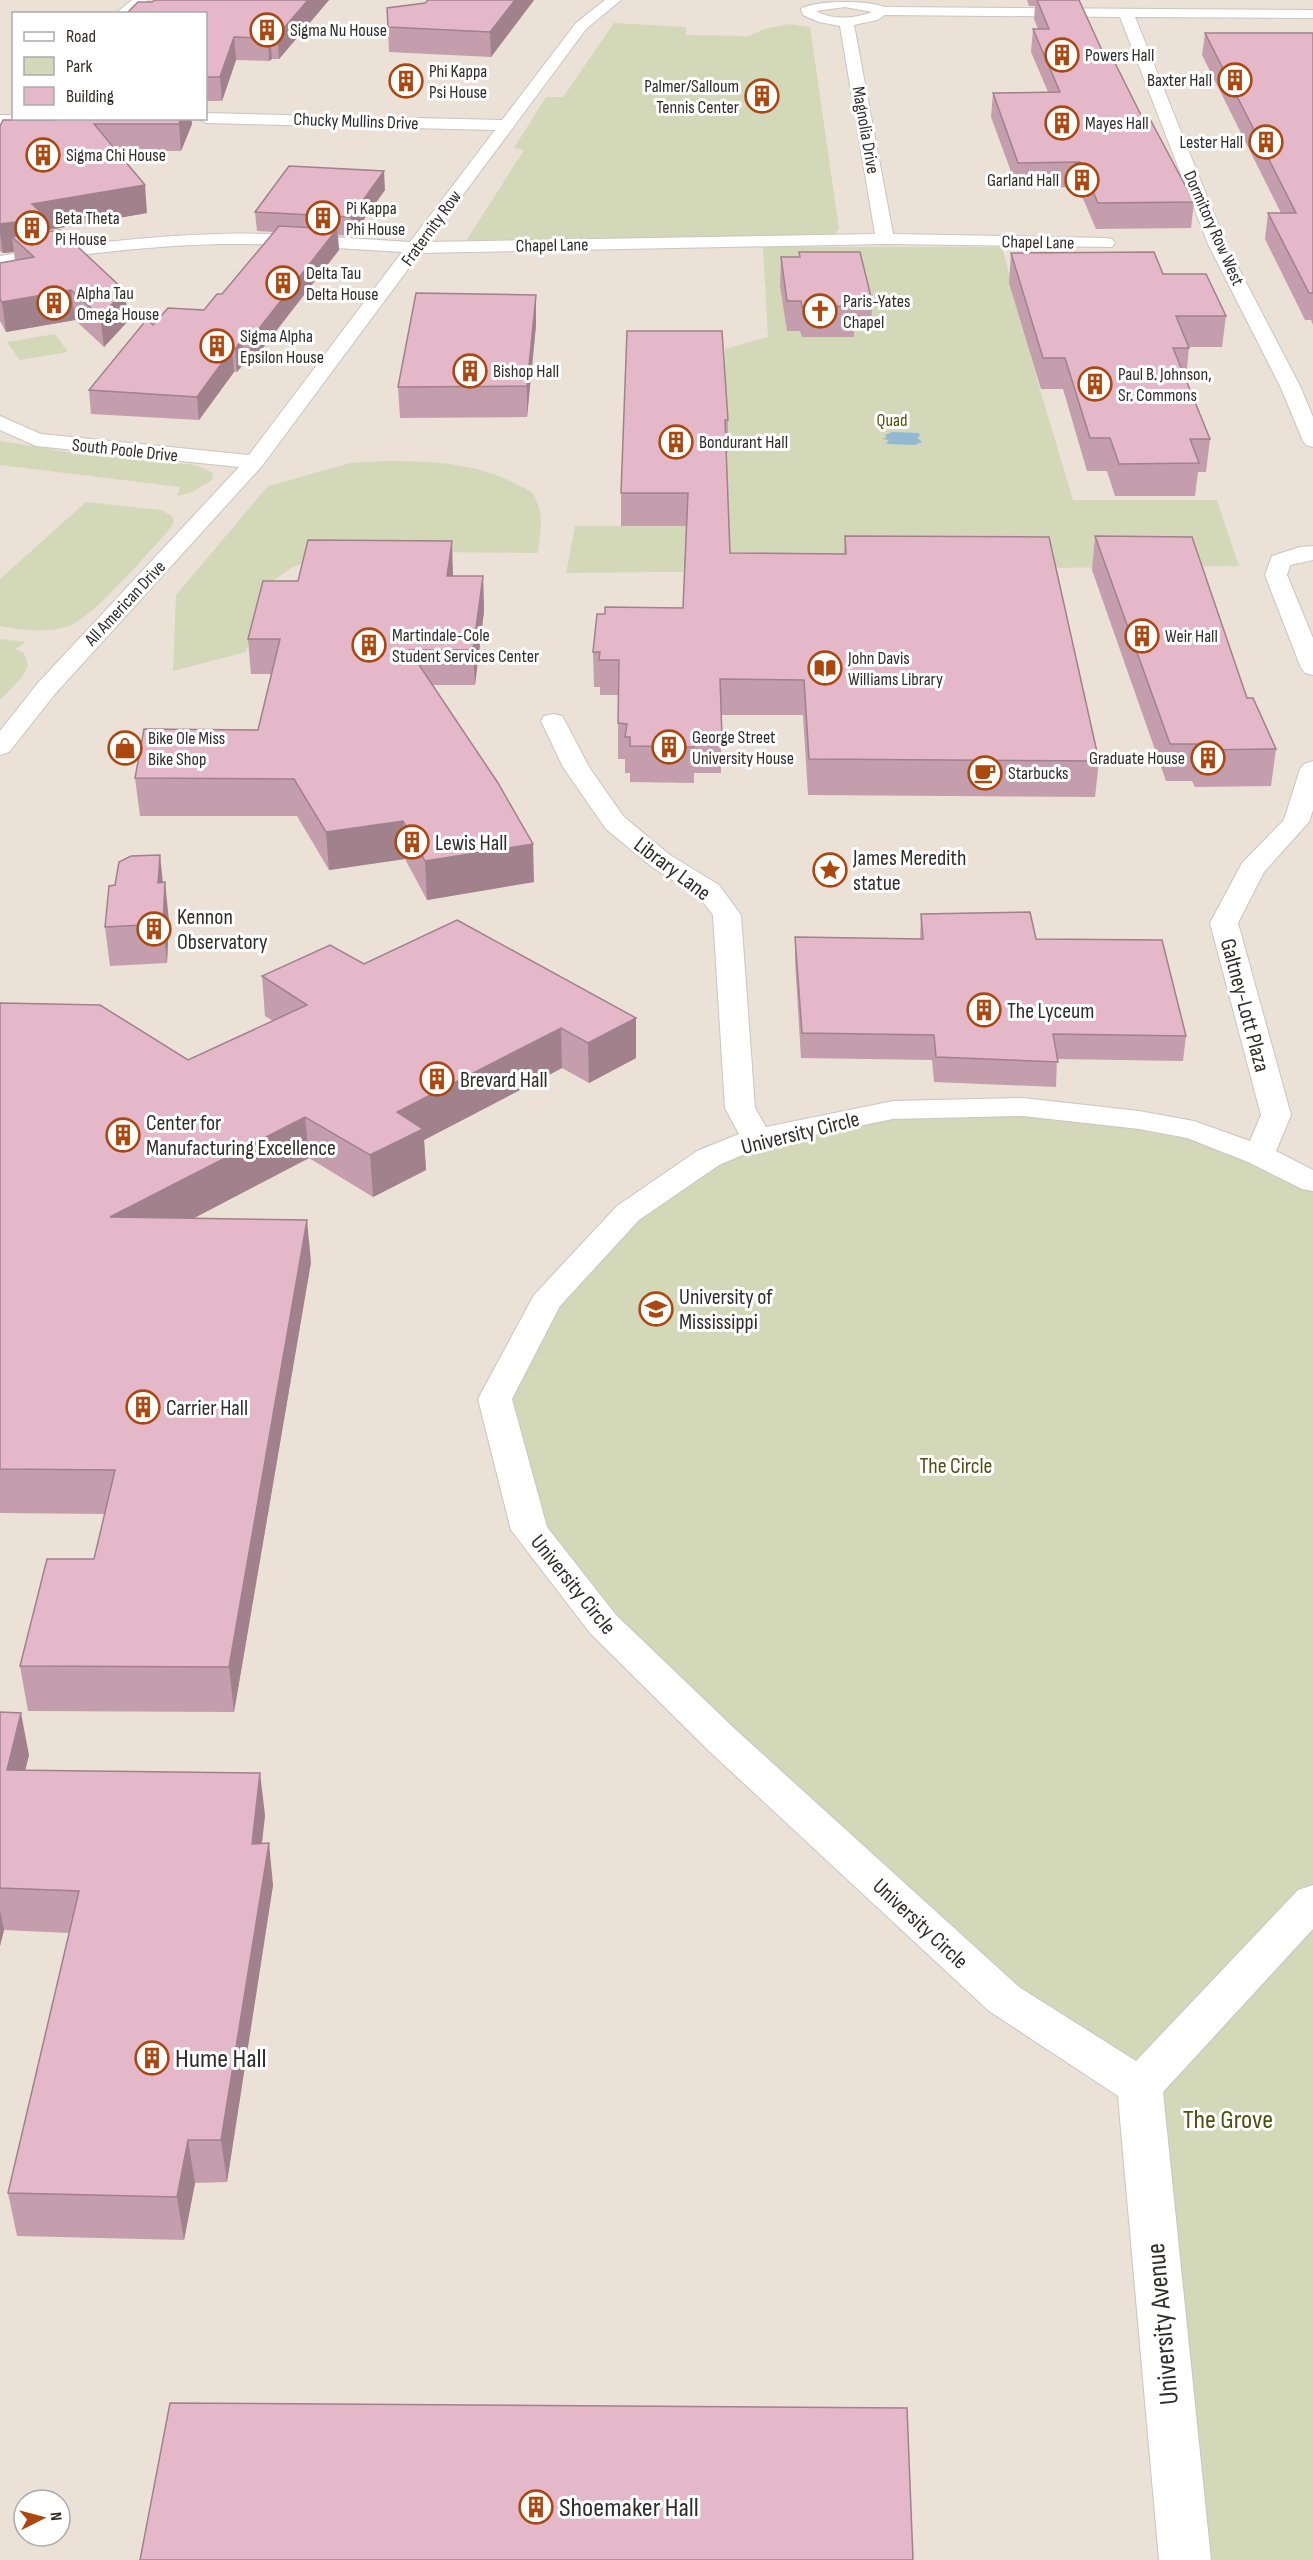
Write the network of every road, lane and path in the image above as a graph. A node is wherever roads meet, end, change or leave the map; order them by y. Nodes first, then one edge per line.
1 (141, 0) edge
2 (614, 0) edge
3 (881, 11) junction
4 (1125, 11) junction
5 (125, 12) edge
6 (1313, 14) edge
7 (846, 20) junction
8 (207, 118) edge
9 (506, 125) junction
10 (885, 239) junction
11 (1106, 243) edge
12 (417, 248) junction
13 (0, 261) edge
14 (0, 422) edge
15 (1313, 441) edge
16 (255, 462) junction
17 (1313, 553) edge
18 (1313, 668) edge
19 (553, 722) dead end
20 (0, 747) edge
21 (1313, 769) edge
22 (757, 1138) junction
23 (1259, 1155) junction
24 (1313, 1182) edge
25 (1313, 1901) edge
26 (1140, 2087) junction
27 (1185, 2560) edge

1 - 5 street
2 - 9 street, Fraternity Row
3 - 4 street
3 - 7 street
3 - 7 street
4 - 6 street
4 - 15 street, Dormitory Row West
7 - 10 street, Magnolia Drive
8 - 9 street, Chucky Mullins Drive
9 - 12 street, Fraternity Row
10 - 11 street, Chapel Lane
10 - 12 street, Chapel Lane
12 - 13 street, Chapel Lane
12 - 16 street, Fraternity Row
14 - 16 street, South Poole Drive
16 - 20 street, All American Drive
17 - 18 street
19 - 22 street, Library Lane
21 - 23 street, Galtney-Lott Plaza
22 - 23 street, University Circle
22 - 26 street, University Circle
23 - 24 street, University Circle
25 - 26 street
26 - 27 street, University Avenue

